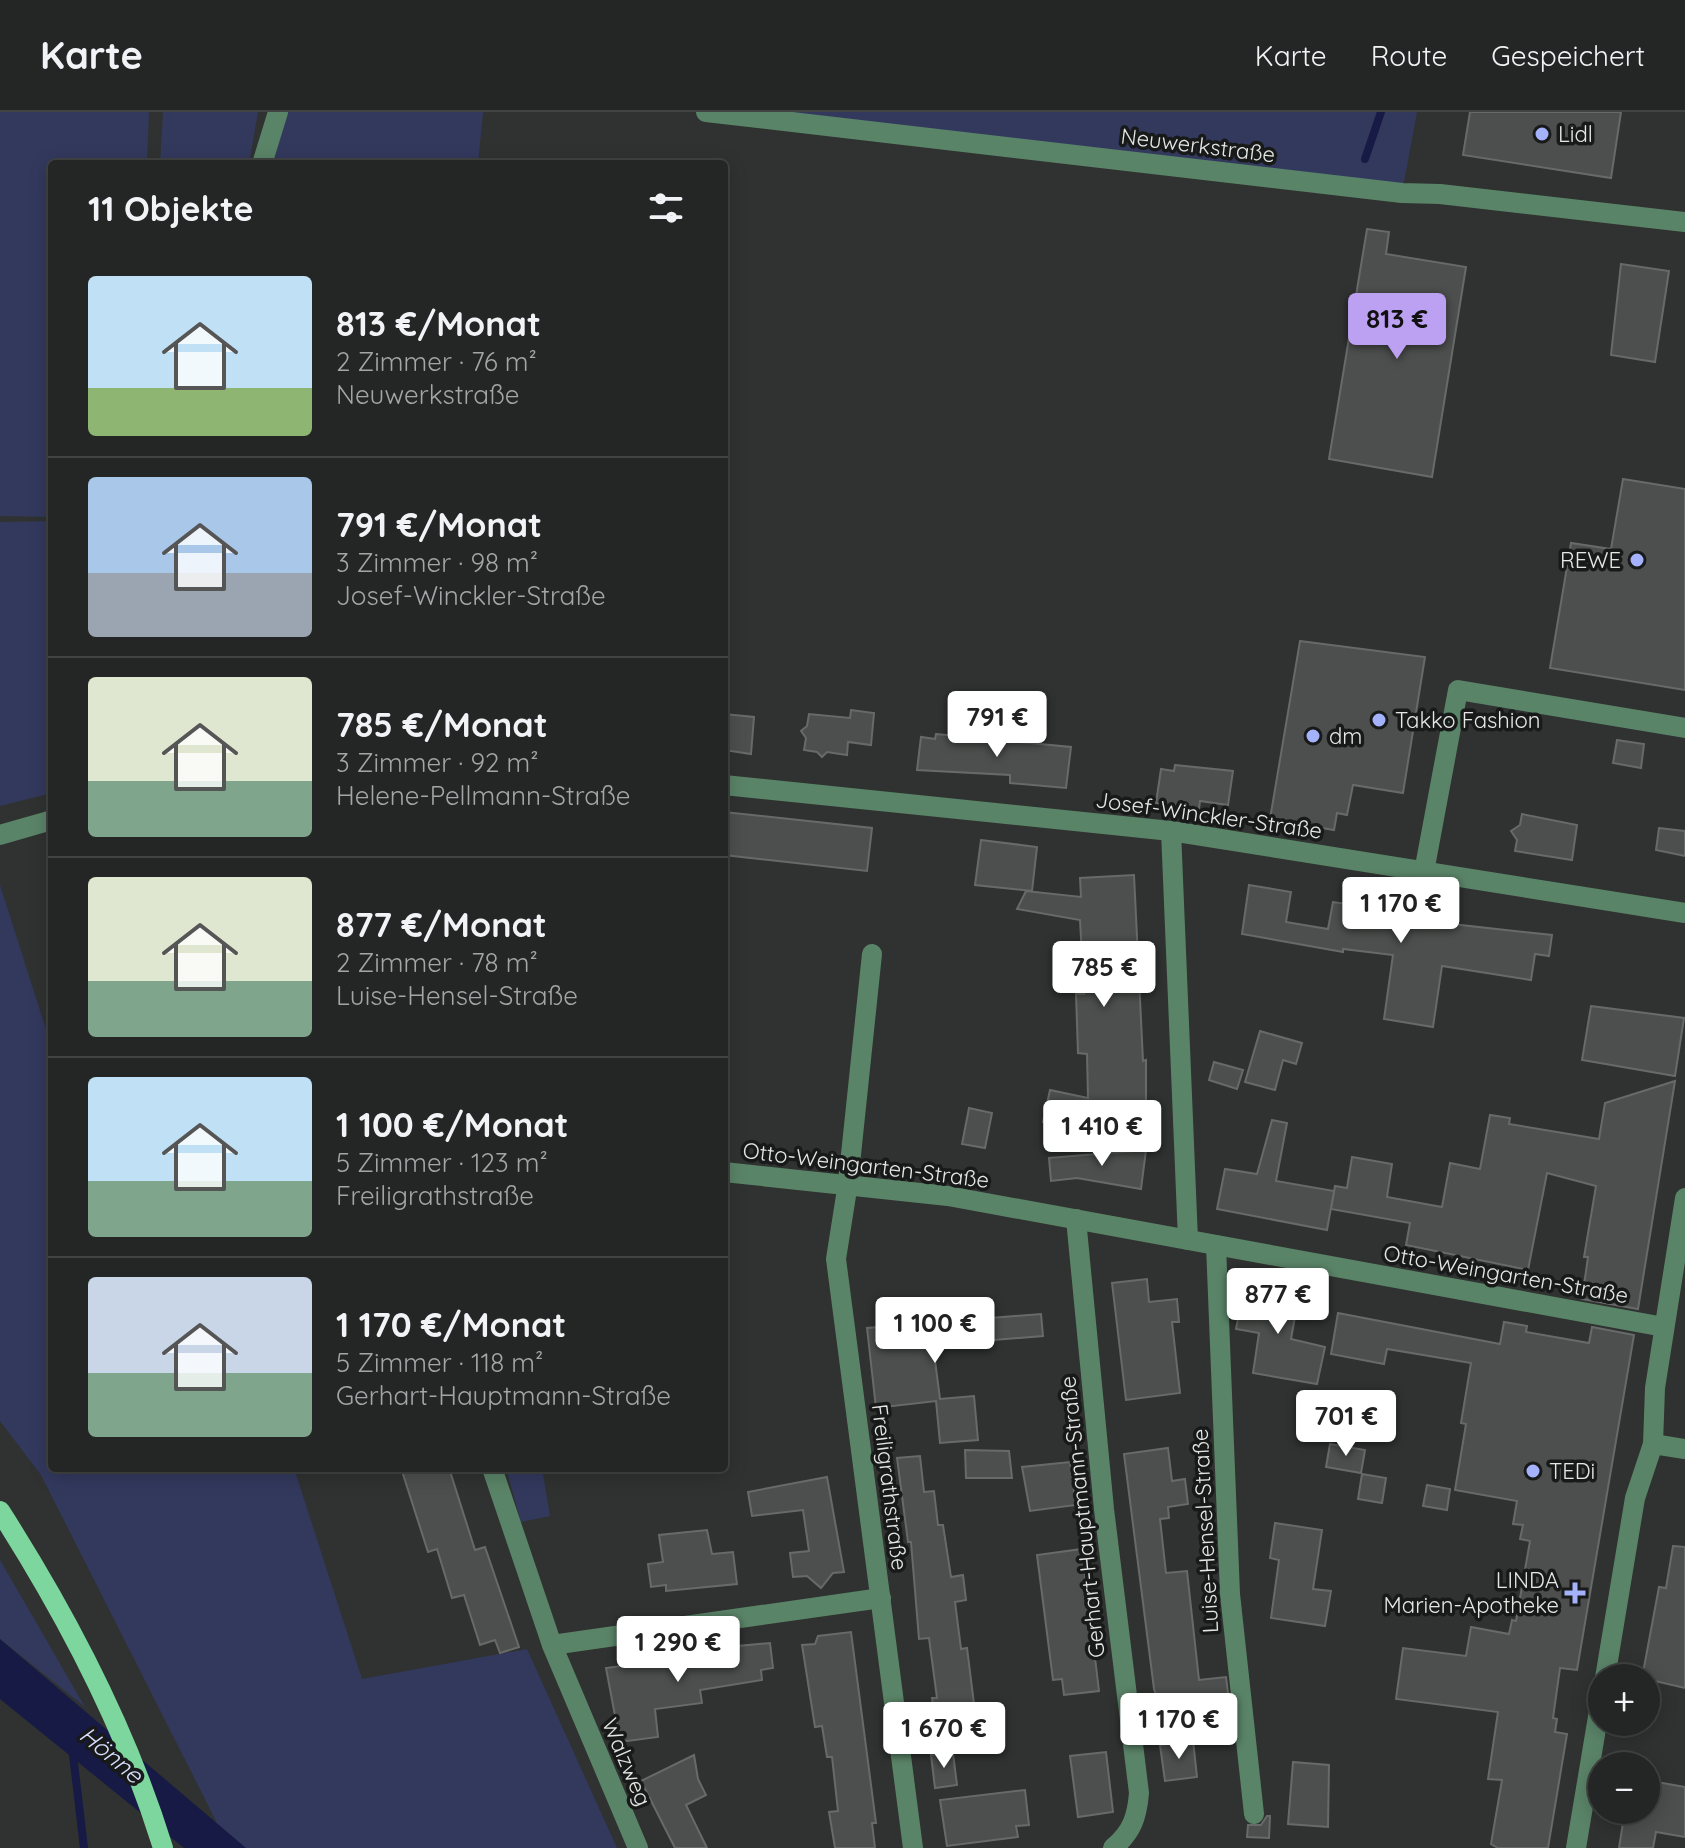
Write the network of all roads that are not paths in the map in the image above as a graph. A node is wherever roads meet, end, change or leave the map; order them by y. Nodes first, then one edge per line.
1 (278, 112) edge
2 (706, 112) edge
3 (263, 160) edge
4 (1685, 222) edge
5 (1685, 728) edge
6 (728, 785) edge
7 (48, 821) edge
8 (1171, 831) junction
9 (0, 835) edge
10 (1424, 872) junction
11 (1685, 913) edge
12 (872, 954) dead end
13 (728, 1172) edge
14 (848, 1183) junction
15 (1685, 1198) edge
16 (1076, 1219) junction
17 (1188, 1240) junction
18 (1216, 1245) junction
19 (1664, 1327) junction
20 (1653, 1444) junction
21 (1685, 1449) edge
22 (493, 1472) edge
23 (0, 1511) edge
24 (881, 1598) junction
25 (552, 1645) junction
26 (1607, 1664) edge
27 (1595, 1736) edge
28 (1254, 1814) dead end
29 (163, 1848) edge
30 (638, 1848) edge
31 (913, 1848) edge
32 (1113, 1848) edge
33 (1576, 1848) edge

1 - 3 street
2 - 4 street, Neuwerkstraße
5 - 10 street
6 - 8 street, Josef-Winckler-Straße
7 - 9 street
8 - 10 street, Josef-Winckler-Straße
8 - 17 street
10 - 11 street, Josef-Winckler-Straße
12 - 14 street, Freiligrathstraße
13 - 14 street, Otto-Weingarten-Straße
14 - 16 street, Otto-Weingarten-Straße
14 - 24 street, Freiligrathstraße
15 - 19 street
16 - 17 street, Otto-Weingarten-Straße
16 - 32 street, Gerhart-Hauptmann-Straße
17 - 18 street, Otto-Weingarten-Straße
18 - 19 street, Otto-Weingarten-Straße
18 - 28 street, Luise-Hensel-Straße
19 - 20 street
20 - 21 street
20 - 26 street
22 - 25 street, Walzweg
23 - 29 main road
24 - 25 street, Freiligrathstraße
24 - 31 street, Freiligrathstraße
25 - 30 street, Walzweg
27 - 33 street

